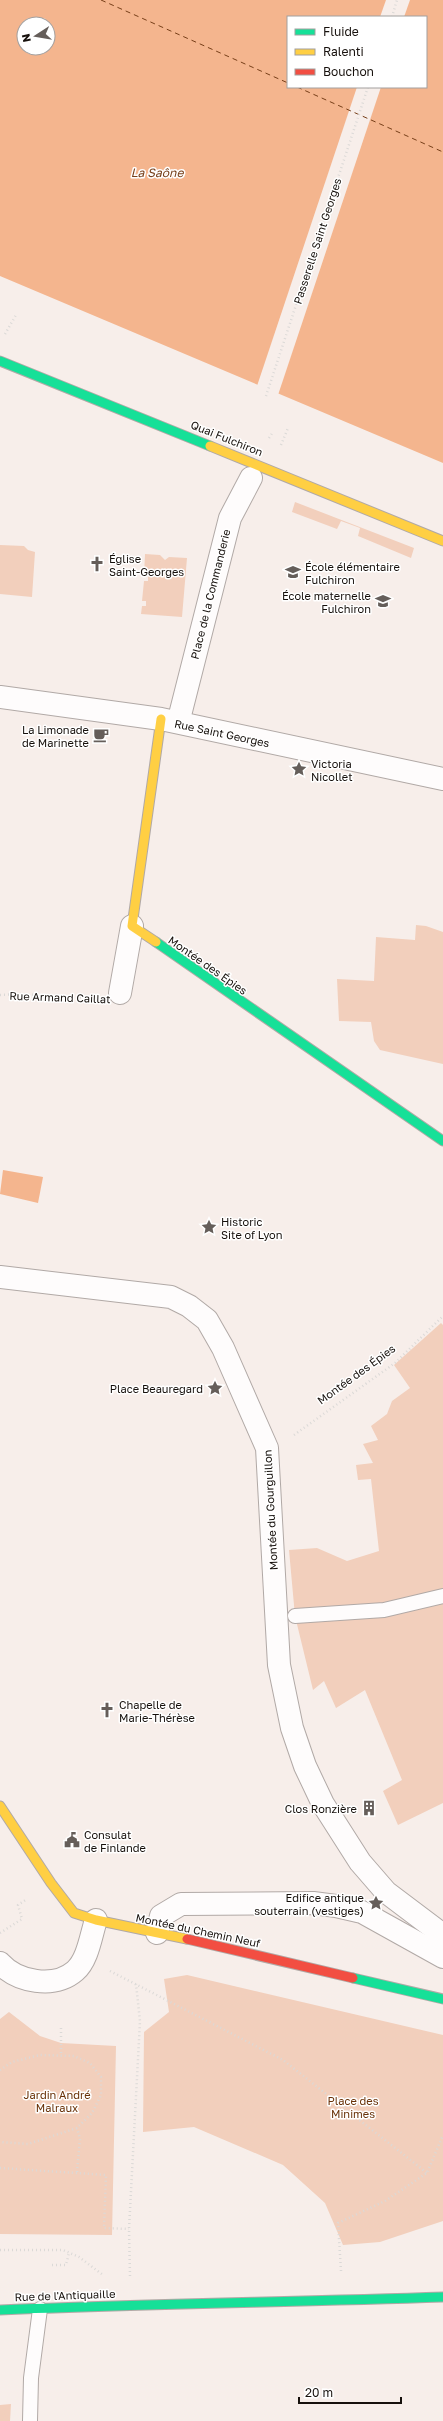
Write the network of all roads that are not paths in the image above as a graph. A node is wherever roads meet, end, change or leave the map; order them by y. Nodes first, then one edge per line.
1 (0, 361) edge
2 (251, 478) dead end
3 (443, 541) edge
4 (0, 697) edge
5 (170, 717) junction
6 (443, 779) edge
7 (132, 926) junction
8 (120, 993) road end
9 (443, 1141) edge
10 (0, 1277) edge
11 (443, 1596) edge
12 (295, 1616) dead end
13 (0, 1806) edge
14 (96, 1920) junction
15 (157, 1933) junction
16 (443, 1935) edge
17 (443, 1957) edge
18 (0, 1963) edge
19 (443, 1998) edge
20 (443, 2297) edge
21 (40, 2309) junction
22 (0, 2310) edge
23 (30, 2421) edge

1 - 3 street, Quai Fulchiron
2 - 5 street, Place de la Commanderie
4 - 5 street, Rue Saint Georges
5 - 6 street, Rue Saint Georges
5 - 7 street
7 - 8 street, Rue Armand Caillat
7 - 9 street, Montée des Épies
10 - 16 street, Montée du Gourguillon
11 - 12 lane
13 - 14 street, Montée du Chemin Neuf
14 - 15 street, Montée du Chemin Neuf
14 - 18 street
15 - 17 street
15 - 19 street, Montée du Chemin Neuf
20 - 21 street, Rue de l'Antiquaille
21 - 22 street, Rue de l'Antiquaille
21 - 23 lane

